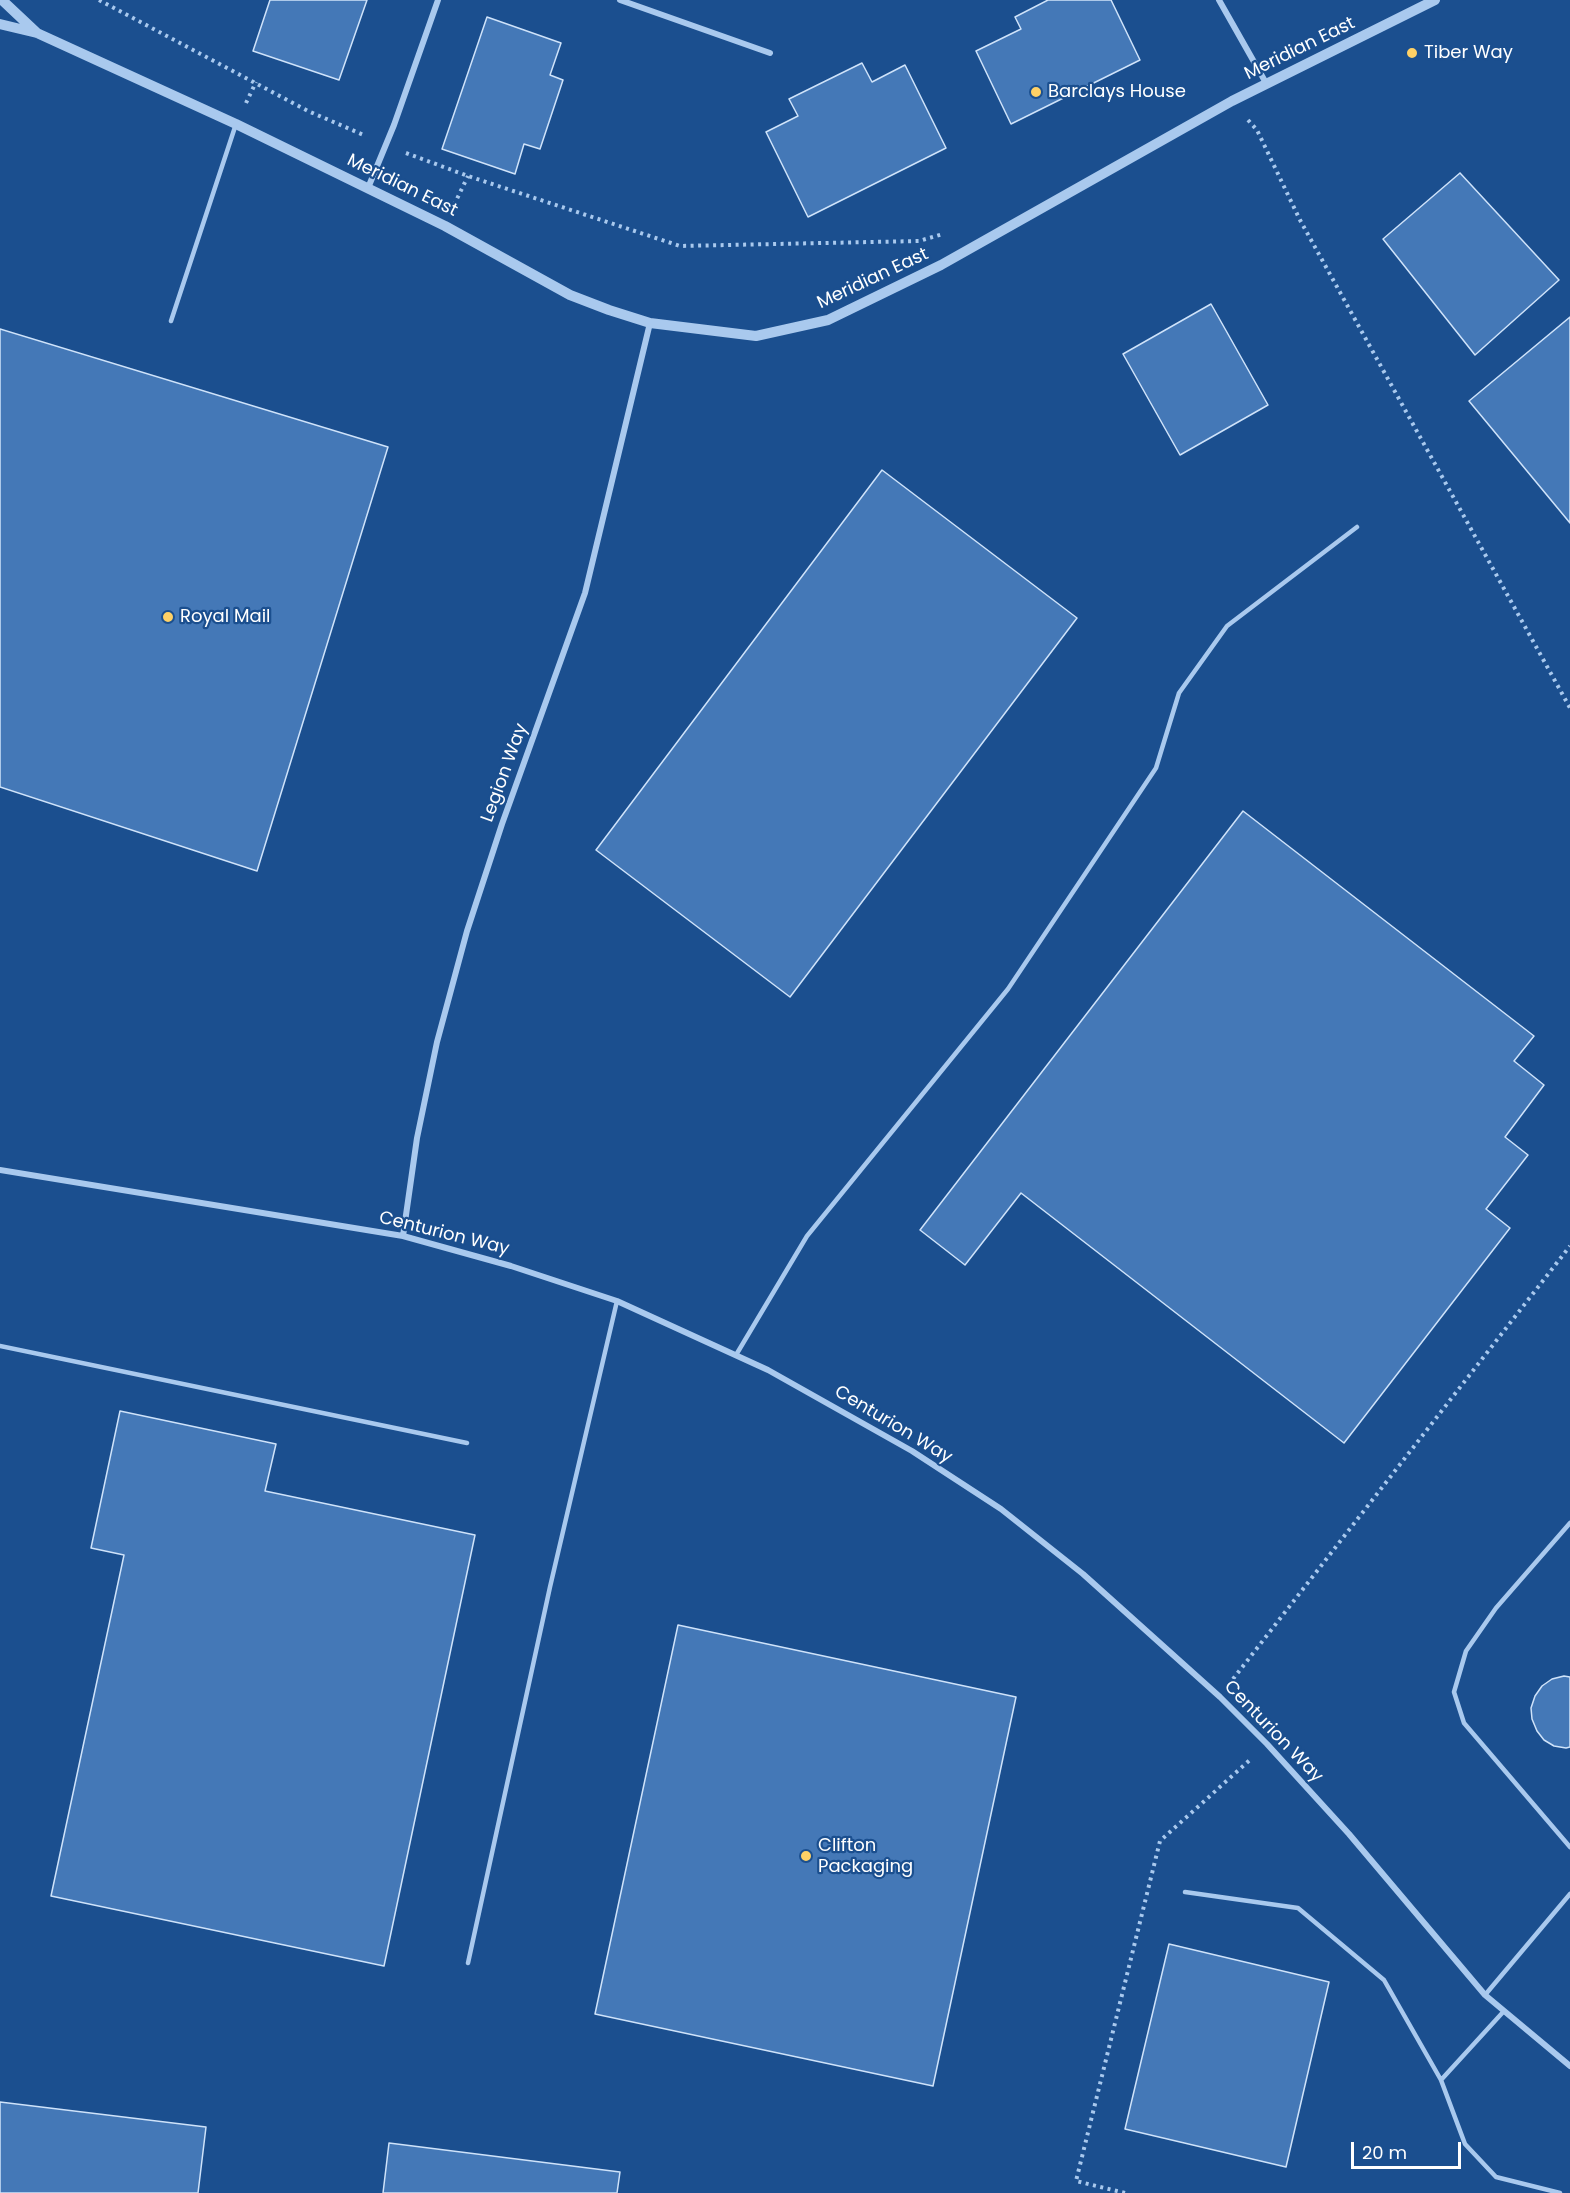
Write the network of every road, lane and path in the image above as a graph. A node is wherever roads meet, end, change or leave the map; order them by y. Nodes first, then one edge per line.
1 (2, 0) edge
2 (99, 0) edge
3 (438, 0) edge
4 (620, 0) edge
5 (1219, 0) edge
6 (1435, 0) edge
7 (0, 24) edge
8 (37, 33) junction
9 (770, 53) dead end
10 (1266, 83) junction
11 (236, 124) junction
12 (1257, 130) dead end
13 (385, 144) junction
14 (468, 176) junction
15 (368, 188) junction
16 (445, 226) junction
17 (953, 231) dead end
18 (171, 321) dead end
19 (650, 323) junction
20 (1357, 527) dead end
21 (1570, 708) edge
22 (0, 1170) edge
23 (403, 1236) junction
24 (1570, 1246) edge
25 (617, 1301) junction
26 (0, 1346) edge
27 (736, 1355) junction
28 (467, 1443) dead end
29 (1570, 1522) edge
30 (1220, 1697) junction
31 (1267, 1744) junction
32 (1570, 1847) edge
33 (1185, 1892) dead end
34 (1570, 1894) edge
35 (468, 1963) dead end
36 (1485, 1995) junction
37 (1504, 2011) junction
38 (1570, 2066) edge
39 (1441, 2080) junction
40 (1125, 2193) edge
41 (1560, 2193) edge

1 - 8 street, Meridian East
2 - 13 path
3 - 13 street
4 - 9 street
5 - 10 street
6 - 10 street, Meridian East
7 - 8 street, Meridian East
8 - 11 street, Meridian East
10 - 19 street, Meridian East
11 - 15 street, Meridian East
11 - 18 lane
12 - 21 path
13 - 14 path
13 - 15 street
14 - 16 path
14 - 17 path
15 - 16 street, Meridian East
16 - 19 street, Meridian East
19 - 23 street, Legion Way
20 - 27 lane
22 - 23 street, Centurion Way
23 - 25 street, Centurion Way
24 - 30 path
25 - 27 street, Centurion Way
25 - 35 lane
26 - 28 lane
27 - 30 street, Centurion Way
29 - 32 lane
30 - 31 street, Centurion Way
31 - 36 street, Centurion Way
31 - 40 path
33 - 39 lane
34 - 36 lane
36 - 37 street, Centurion Way
37 - 38 street, Centurion Way
37 - 39 lane
39 - 41 lane

